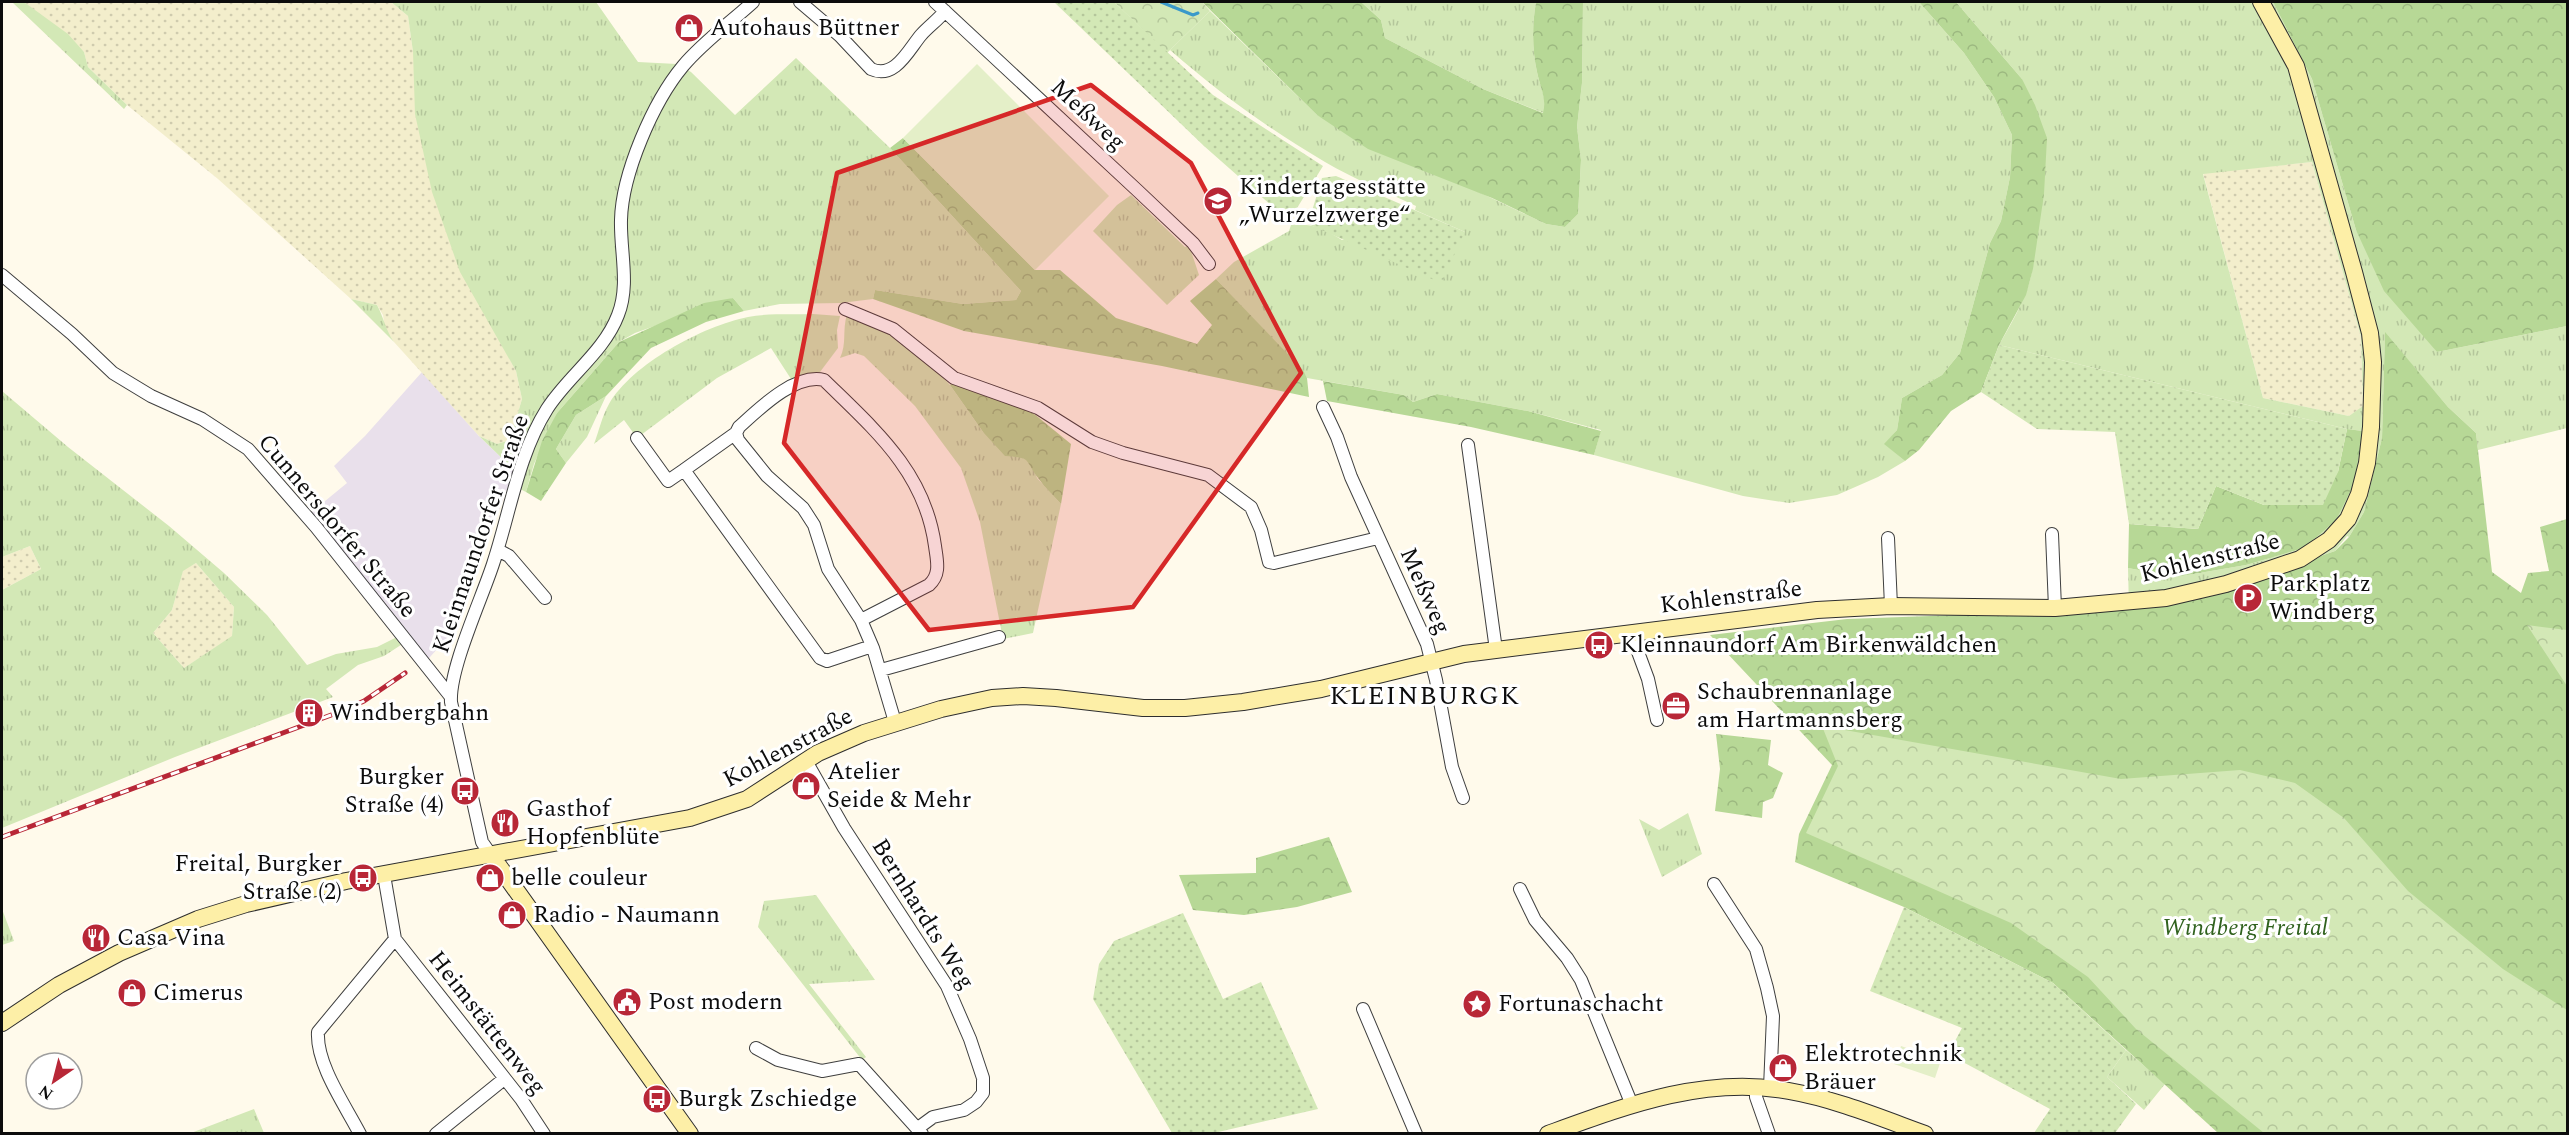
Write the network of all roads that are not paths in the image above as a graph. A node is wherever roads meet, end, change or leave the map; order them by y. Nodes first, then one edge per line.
1 (753, 2) edge
2 (800, 2) edge
3 (935, 2) edge
4 (2261, 2) edge
5 (945, 11) junction
6 (1209, 264) dead end
7 (2, 275) edge
8 (845, 309) dead end
9 (1323, 407) dead end
10 (736, 433) junction
11 (637, 438) dead end
12 (1468, 445) dead end
13 (684, 470) junction
14 (2052, 534) dead end
15 (1378, 538) junction
16 (1888, 538) dead end
17 (498, 550) junction
18 (545, 598) dead end
19 (1891, 606) junction
20 (2055, 608) junction
21 (861, 620) junction
22 (1631, 633) junction
23 (999, 637) dead end
24 (872, 646) junction
25 (1496, 650) junction
26 (1431, 661) junction
27 (881, 670) junction
28 (451, 696) junction
29 (1657, 720) dead end
30 (895, 722) junction
31 (806, 760) junction
32 (1463, 798) dead end
33 (491, 855) junction
34 (384, 874) junction
35 (1714, 884) dead end
36 (1520, 889) dead end
37 (395, 939) junction
38 (1364, 1009) dead end
39 (2, 1023) edge
40 (756, 1048) dead end
41 (504, 1079) junction
42 (1763, 1088) junction
43 (1632, 1105) junction
44 (920, 1131) edge
45 (360, 1134) edge
46 (436, 1134) edge
47 (544, 1134) edge
48 (690, 1134) edge
49 (1416, 1134) edge
50 (1548, 1134) edge
51 (1769, 1134) edge
52 (1925, 1134) edge

1 - 17 street, Kleinnaundorfer Straße
2 - 5 street
3 - 5 street, Meßweg
4 - 20 street, Kohlenstraße
5 - 6 street, Meßweg
7 - 28 street, Cunnersdorfer Straße
8 - 15 street, Meßweg
9 - 15 street, Meßweg
10 - 13 street
10 - 21 street
10 - 21 street
11 - 13 street
12 - 25 street
13 - 24 street
14 - 20 street
15 - 26 street, Meßweg
16 - 19 street
17 - 18 street
17 - 28 street, Kleinnaundorfer Straße
19 - 20 street, Kohlenstraße
19 - 22 street, Kohlenstraße
21 - 24 street
22 - 25 street, Kohlenstraße
22 - 29 street
23 - 27 street
24 - 27 street
25 - 26 street, Kohlenstraße
26 - 30 street, Kohlenstraße
26 - 32 street, Meßweg
27 - 30 street
28 - 33 street, Kleinnaundorfer Straße
30 - 31 street, Kohlenstraße
31 - 33 street, Kohlenstraße
31 - 44 street, Bernhardts Weg
33 - 34 street, Kohlenstraße
33 - 48 street
34 - 37 street
34 - 39 street, Kohlenstraße
35 - 42 street
36 - 43 street
37 - 41 street, Heimstättenweg
37 - 45 street
38 - 49 street
40 - 44 street, Bernhardts Weg
41 - 46 street
41 - 47 street, Heimstättenweg
42 - 43 street
42 - 51 street
42 - 52 street
43 - 50 street

